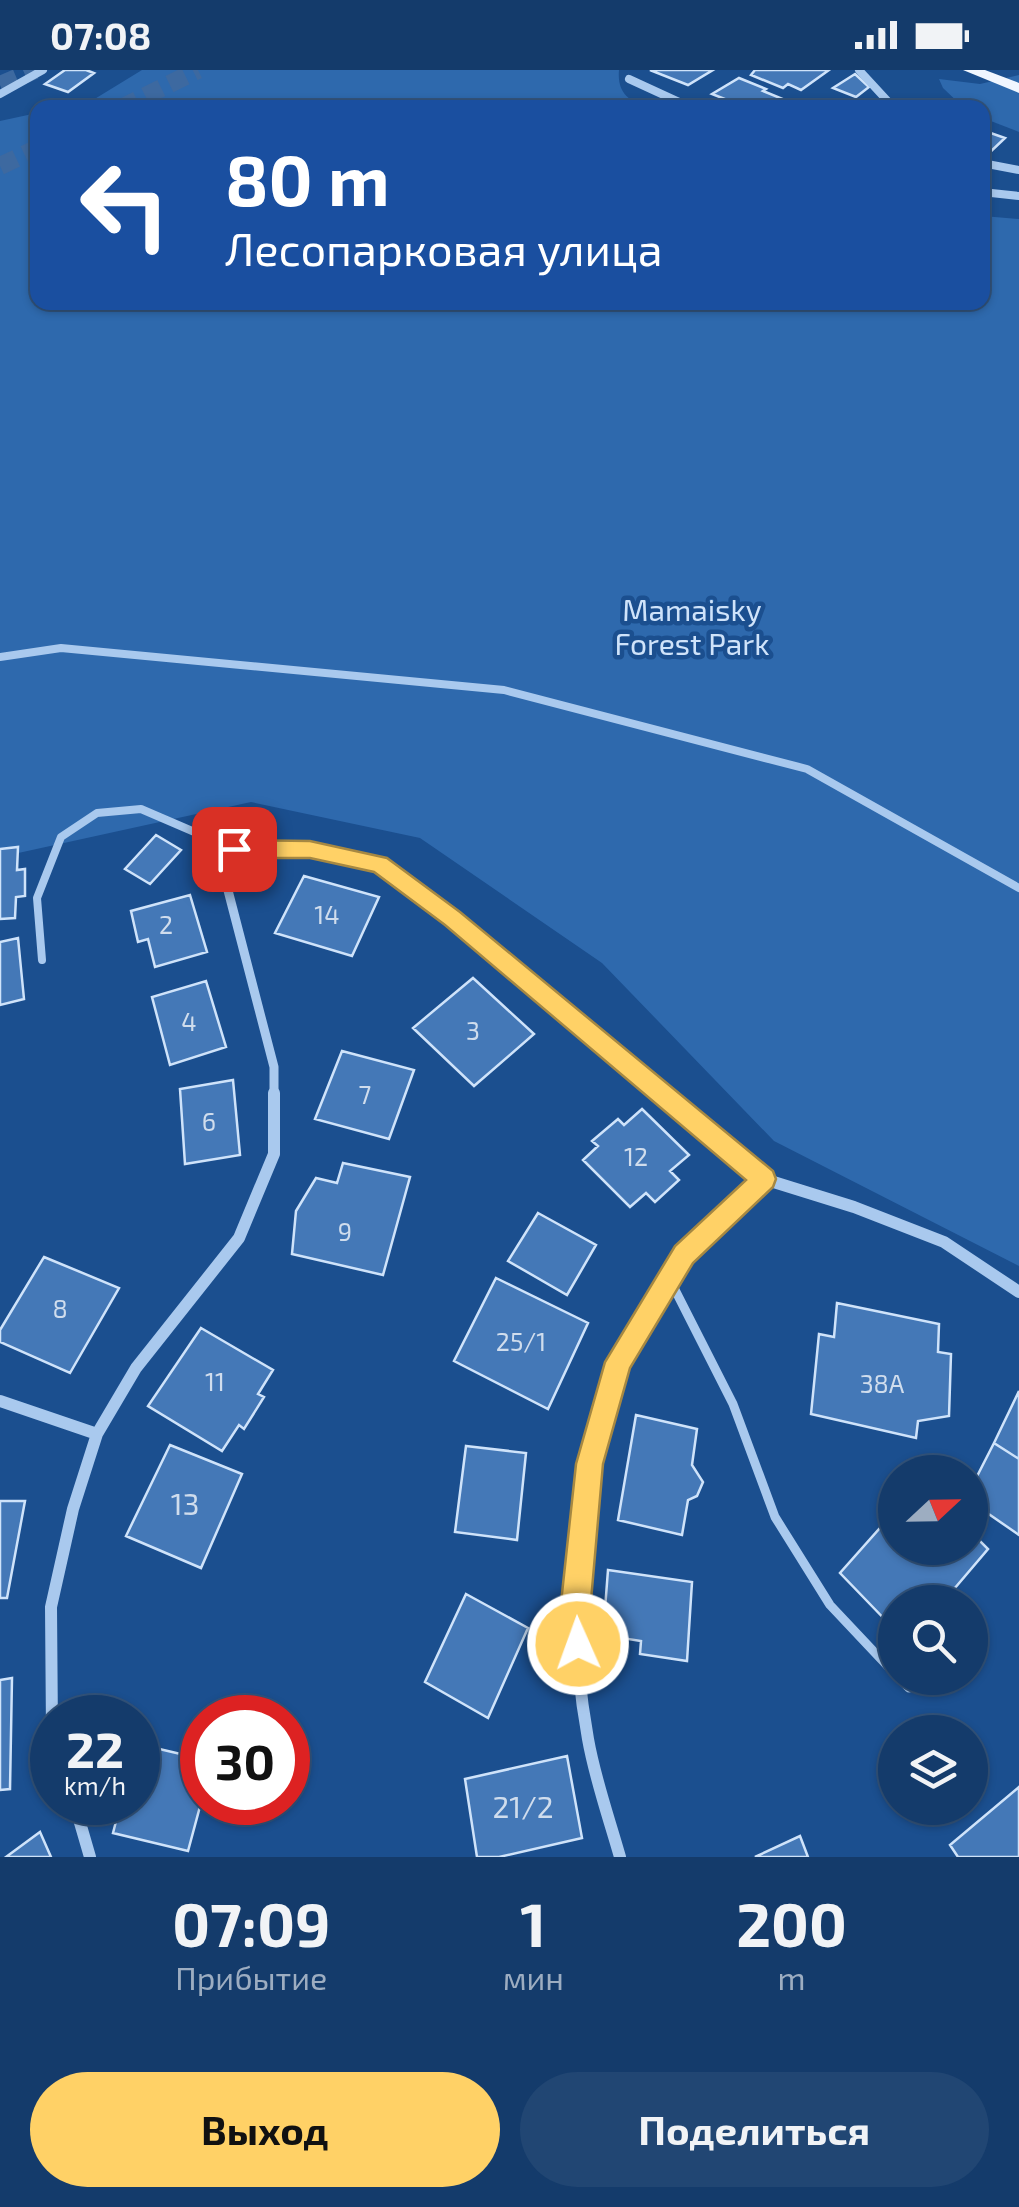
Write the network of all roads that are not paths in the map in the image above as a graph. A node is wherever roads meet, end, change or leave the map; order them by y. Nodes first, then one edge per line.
1 (42, 70) edge
2 (859, 70) edge
3 (972, 70) edge
4 (630, 78) dead end
5 (1019, 88) edge
6 (0, 94) edge
7 (675, 100) edge
8 (887, 100) edge
9 (990, 165) edge
10 (1019, 170) edge
11 (990, 193) edge
12 (1019, 196) edge
13 (0, 657) edge
14 (234, 849) junction
15 (1019, 888) edge
16 (42, 960) dead end
17 (764, 1179) junction
18 (668, 1276) junction
19 (1019, 1292) edge
20 (0, 1401) edge
21 (97, 1434) junction
22 (878, 1656) edge
23 (52, 1695) edge
24 (81, 1825) edge
25 (90, 1857) edge
26 (620, 1857) edge

1 - 6 street
2 - 8 street
3 - 5 main road
4 - 7 street
9 - 10 street
11 - 12 street
13 - 15 lane
14 - 16 lane
14 - 17 street
14 - 21 street
17 - 18 street
17 - 19 street
18 - 22 lane
18 - 26 street
20 - 21 street
21 - 23 street
24 - 25 street

